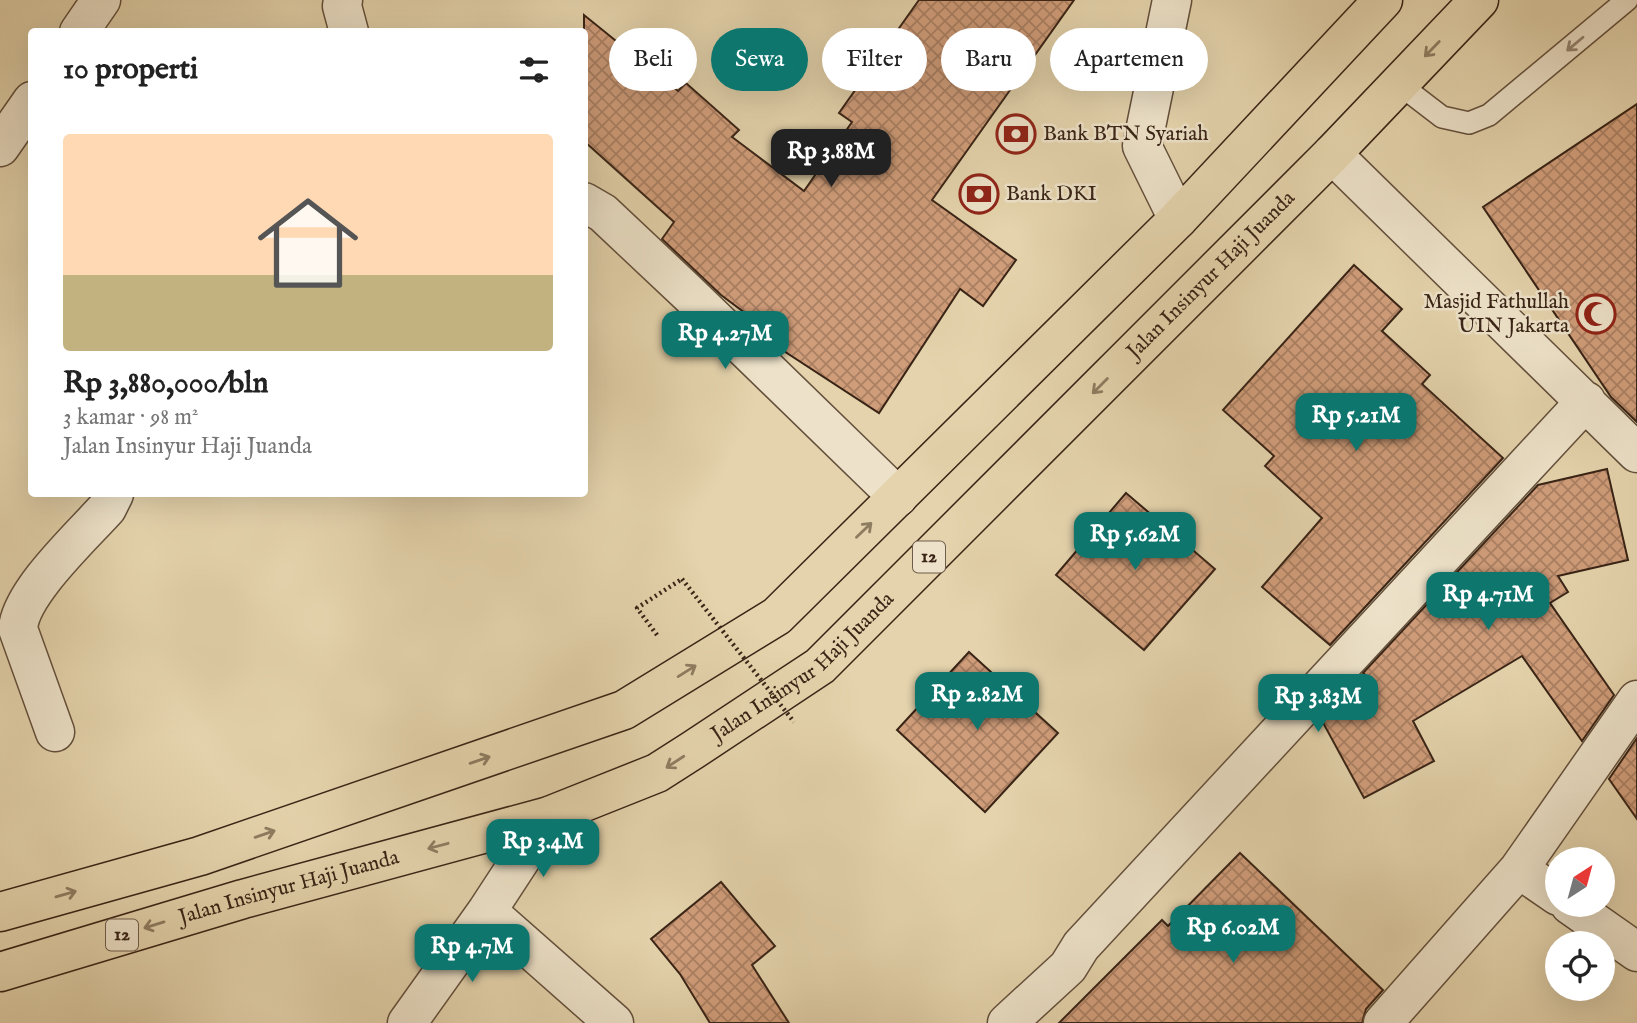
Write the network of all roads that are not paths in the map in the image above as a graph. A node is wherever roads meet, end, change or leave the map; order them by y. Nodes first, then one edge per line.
1 (101, 0) edge
2 (343, 0) edge
3 (1171, 0) edge
4 (1383, 0) edge
5 (1479, 0) edge
6 (1627, 0) edge
7 (82, 28) edge
8 (348, 28) edge
9 (1399, 84) junction
10 (28, 107) edge
11 (0, 147) edge
12 (1332, 154) junction
13 (588, 205) edge
14 (1178, 219) junction
15 (1586, 401) junction
16 (1637, 453) edge
17 (112, 497) edge
18 (898, 497) junction
19 (1637, 699) edge
20 (55, 732) dead end
21 (548, 816) junction
22 (1519, 869) junction
23 (1545, 887) edge
24 (487, 911) junction
25 (0, 912) edge
26 (1587, 917) edge
27 (1637, 952) edge
28 (0, 972) edge
29 (408, 1023) edge
30 (614, 1023) edge
31 (1007, 1023) edge
32 (1383, 1023) edge

1 - 7 street
2 - 8 street
3 - 14 street
4 - 14 highway
5 -> 9 highway, Jalan Insinyur Haji Juanda / 12
6 -> 9 lane
9 - 12 highway, Jalan Insinyur Haji Juanda / 12
10 - 11 street
12 - 15 street
12 -> 21 highway, Jalan Insinyur Haji Juanda / 12
13 - 18 street
14 - 18 highway
15 - 16 street
15 - 31 street
17 - 20 street
25 -> 18 highway
19 - 22 street
21 - 24 street
21 -> 28 highway, Jalan Insinyur Haji Juanda / 12
22 - 23 street
22 - 32 street
24 - 29 street
24 - 30 street
26 - 27 street

